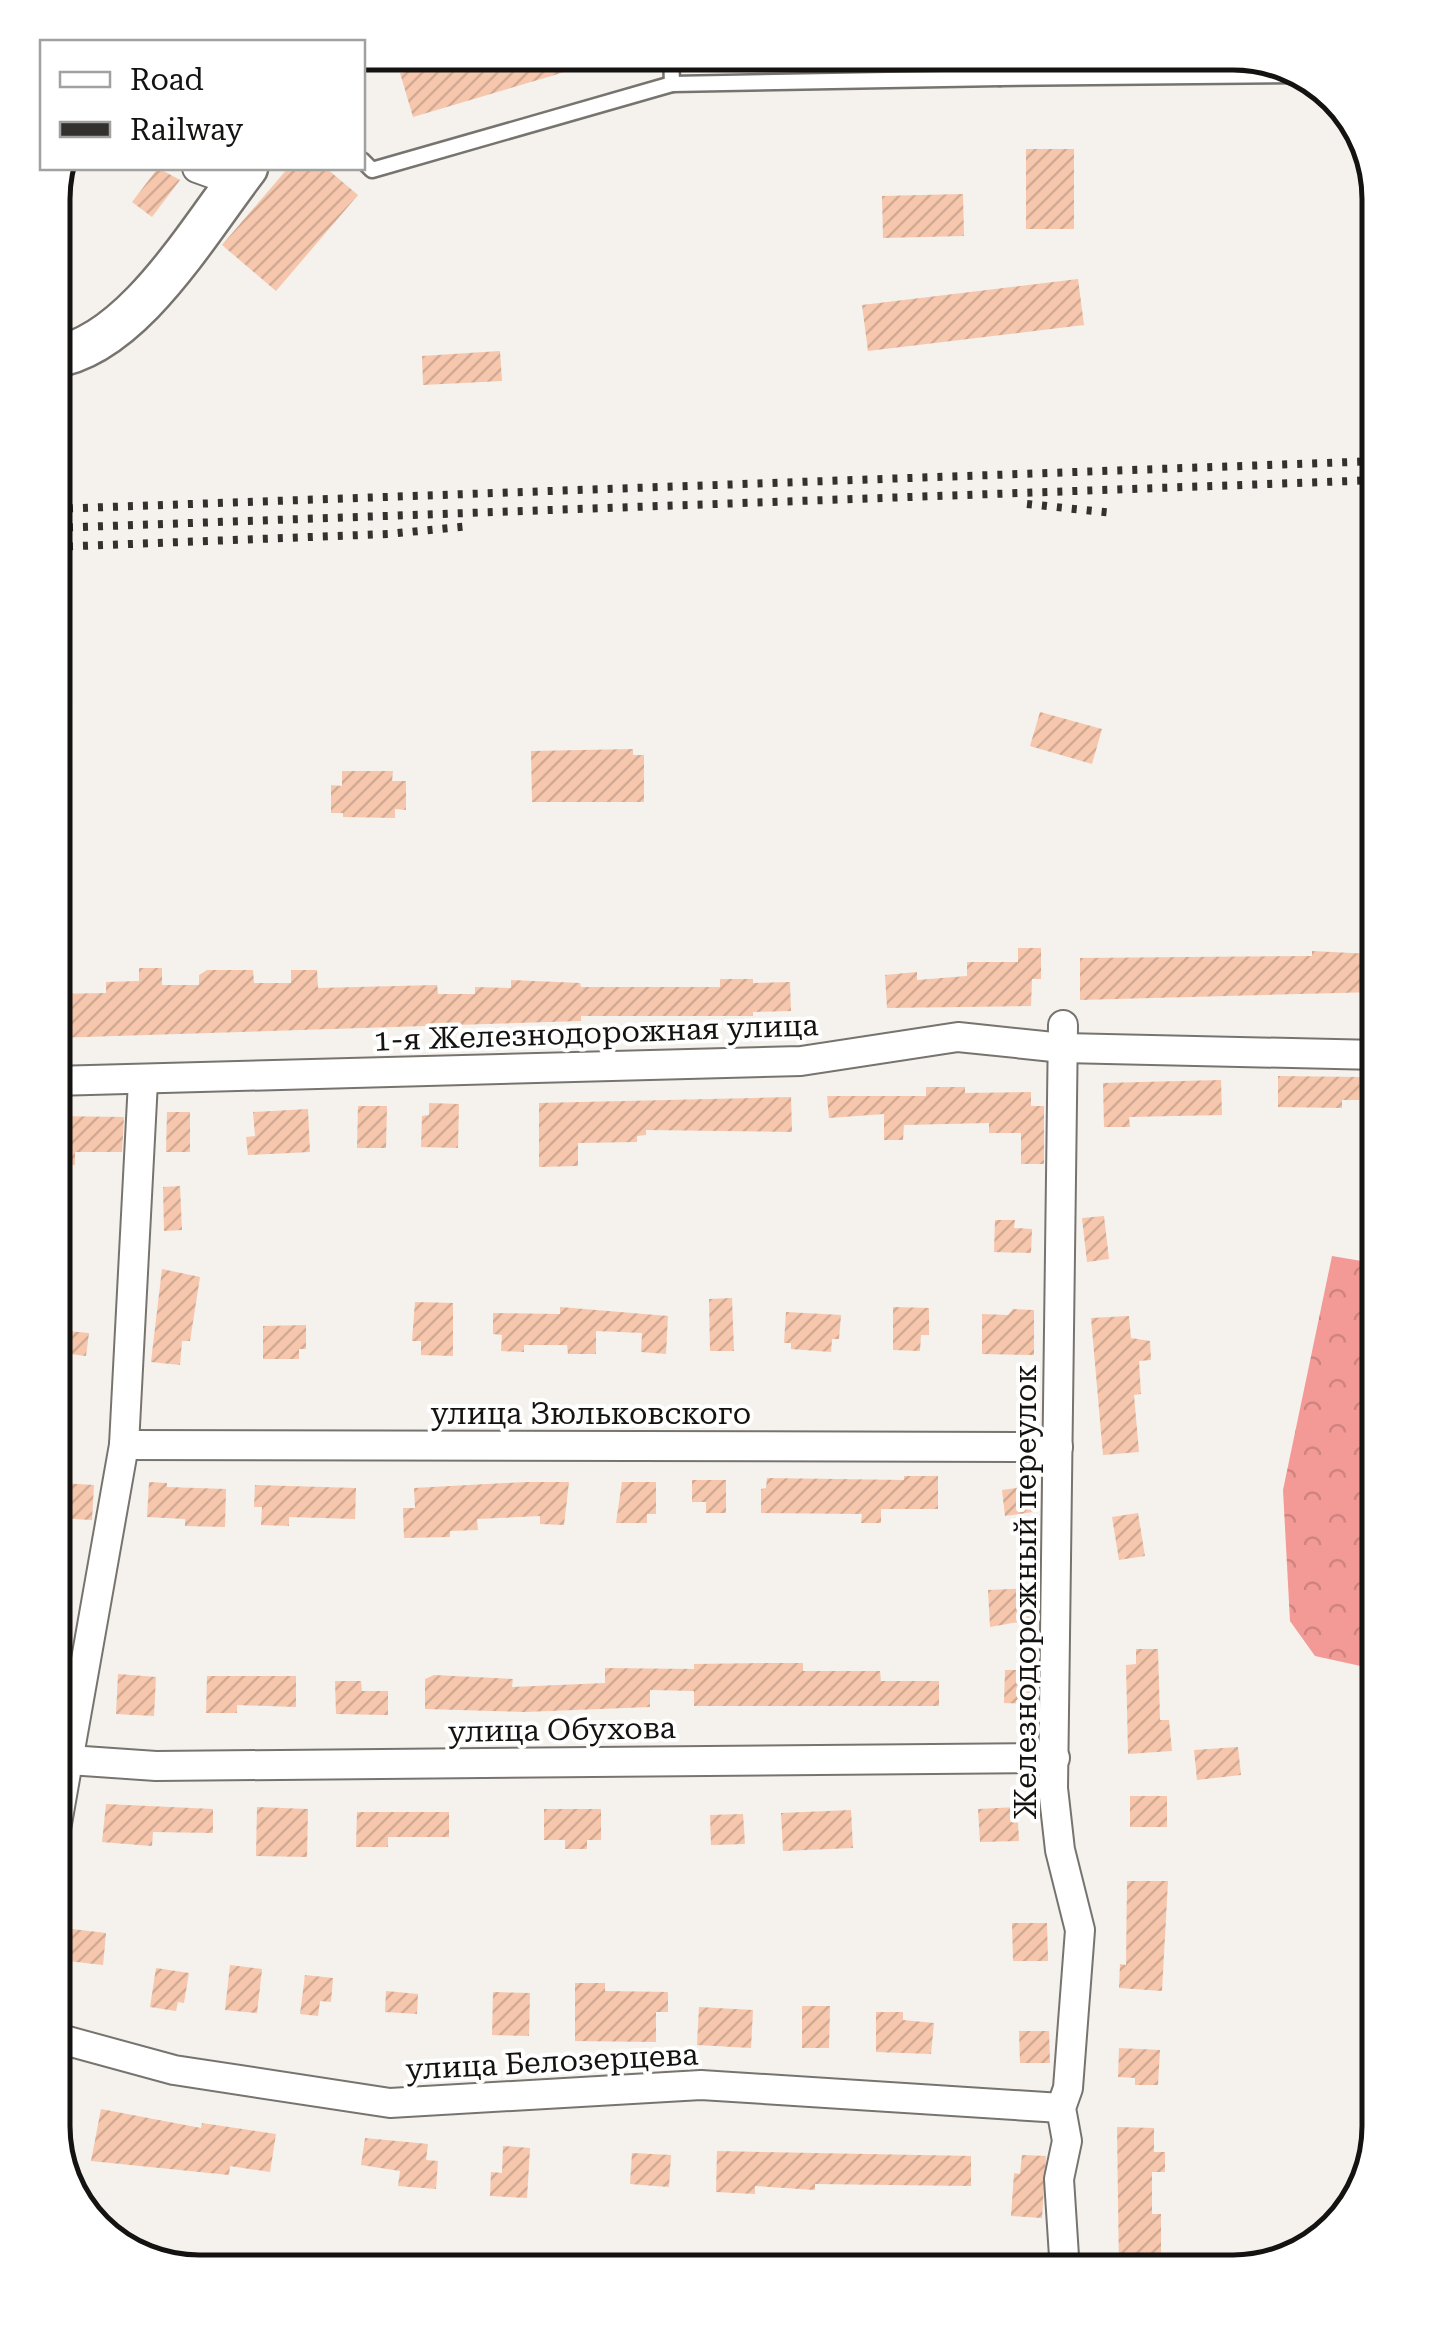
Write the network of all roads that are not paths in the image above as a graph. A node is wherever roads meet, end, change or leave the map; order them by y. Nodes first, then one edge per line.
1 (672, 70) edge
2 (1000, 70) edge
3 (1266, 74) edge
4 (1000, 78) junction
5 (672, 84) junction
6 (365, 163) edge
7 (210, 170) edge
8 (242, 175) edge
9 (70, 355) edge
10 (1063, 1036) junction
11 (1362, 1054) edge
12 (70, 1081) edge
13 (143, 1081) junction
14 (124, 1445) junction
15 (1058, 1448) junction
16 (70, 1754) edge
17 (1055, 1758) junction
18 (70, 1760) edge
19 (70, 2041) edge
20 (1060, 2108) junction
21 (1063, 2255) edge

1 - 5 lane
2 - 4 lane
3 - 4 lane
4 - 5 lane
5 - 6 lane
7 - 8 street
8 - 9 main road
10 - 11 street, 1-я Железнодорожная улица
10 - 13 street, 1-я Железнодорожная улица
10 - 15 street, Железнодорожный переулок
12 - 13 street, 1-я Железнодорожная улица
13 - 14 street
14 - 15 street, улица Зюльковского
14 - 16 street
15 - 17 street, Железнодорожный переулок
17 - 18 street, улица Обухова
17 - 20 street, Железнодорожный переулок
19 - 20 street, улица Белозерцева
20 - 21 street, Железнодорожный переулок

